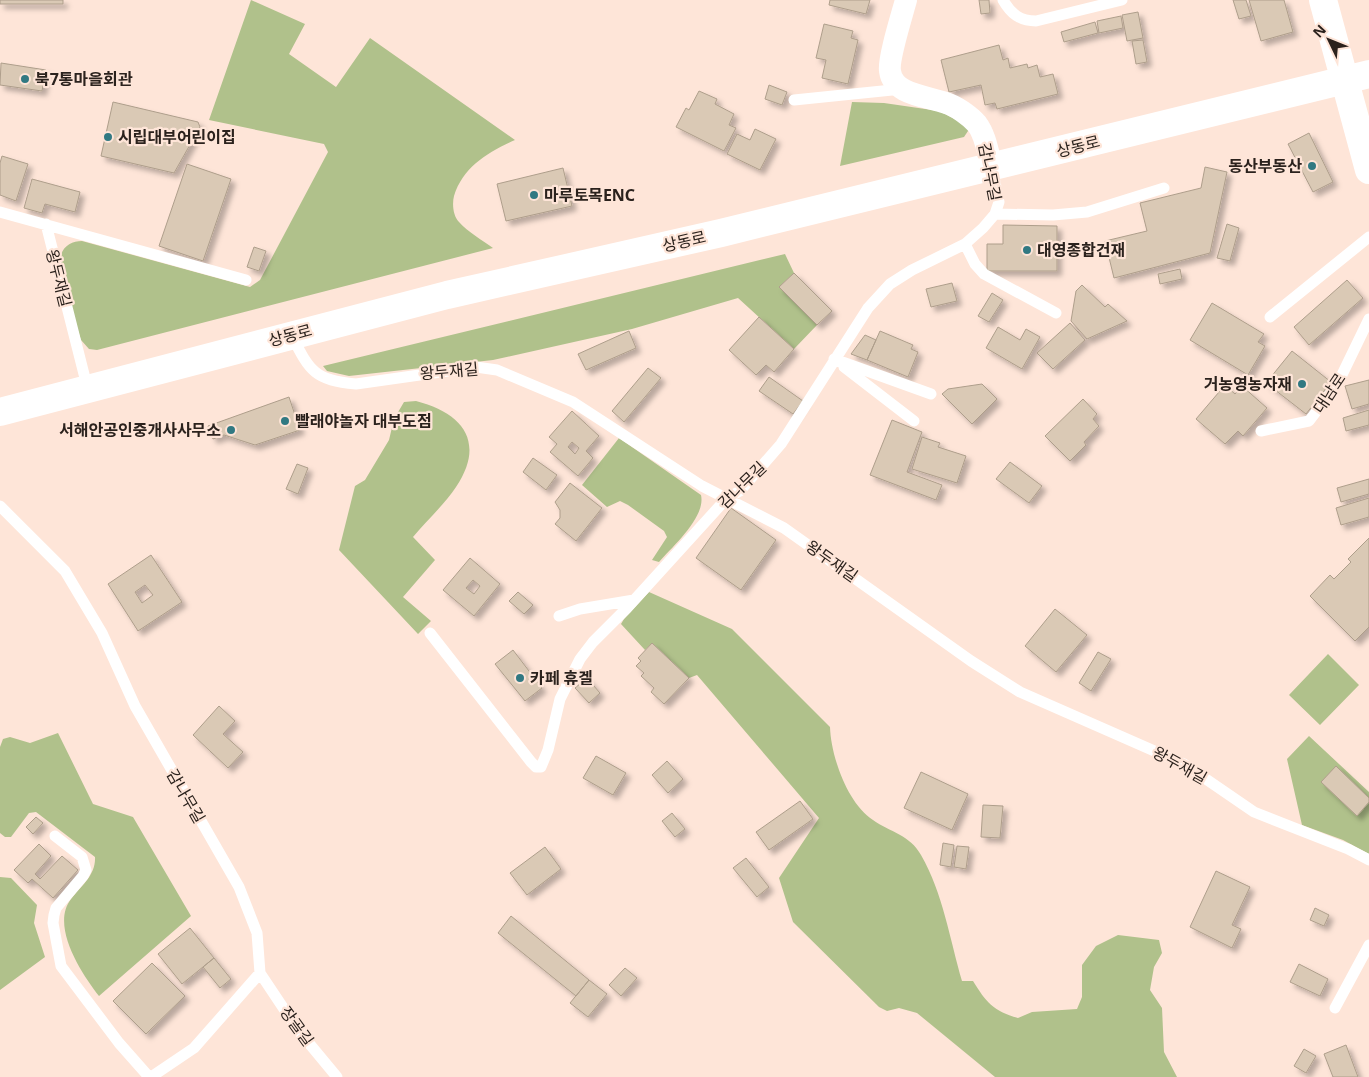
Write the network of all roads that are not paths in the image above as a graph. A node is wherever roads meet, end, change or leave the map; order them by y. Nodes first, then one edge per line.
1 (906, 0) edge
2 (1003, 0) edge
3 (1122, 0) edge
4 (1323, 0) edge
5 (1357, 77) edge
6 (902, 89) junction
7 (794, 100) dead end
8 (992, 167) junction
9 (1369, 170) edge
10 (1164, 188) dead end
11 (0, 212) edge
12 (995, 214) junction
13 (46, 224) junction
14 (1369, 237) edge
15 (965, 244) junction
16 (246, 280) dead end
17 (1056, 313) dead end
18 (1270, 317) dead end
19 (1369, 319) edge
20 (291, 334) junction
21 (834, 360) junction
22 (88, 390) junction
23 (931, 394) dead end
24 (0, 412) edge
25 (914, 421) dead end
26 (1261, 431) dead end
27 (727, 498) junction
28 (0, 506) edge
29 (634, 600) junction
30 (559, 616) dead end
31 (430, 633) dead end
32 (55, 836) dead end
33 (1369, 860) edge
34 (1369, 944) edge
35 (260, 973) junction
36 (1335, 1008) dead end
37 (150, 1077) edge
38 (337, 1077) edge

1 - 6 street
2 - 3 lane
4 - 5 street
5 - 8 street, 상동로
5 - 9 street
6 - 7 lane, 감나무길
6 - 8 street, 감나무길
8 - 12 lane, 감나무길
8 - 20 street, 상동로
10 - 12 lane, 감나무길
11 - 13 lane, 왕두재길
12 - 15 lane, 감나무길
13 - 16 lane, 왕두재길
13 - 22 lane, 왕두재길
14 - 18 lane
15 - 17 lane
15 - 21 lane, 감나무길
19 - 26 lane, 대남로
20 - 22 street, 상동로
20 - 27 lane, 왕두재길
21 - 23 lane
21 - 25 lane
21 - 27 lane, 감나무길
22 - 24 street, 상동로
27 - 29 lane, 감나무길
27 - 33 lane, 왕두재길
28 - 35 lane, 감나무길
29 - 30 lane
29 - 31 lane, 감나무길
32 - 37 lane
34 - 36 lane
35 - 37 lane
35 - 38 lane, 장골길

